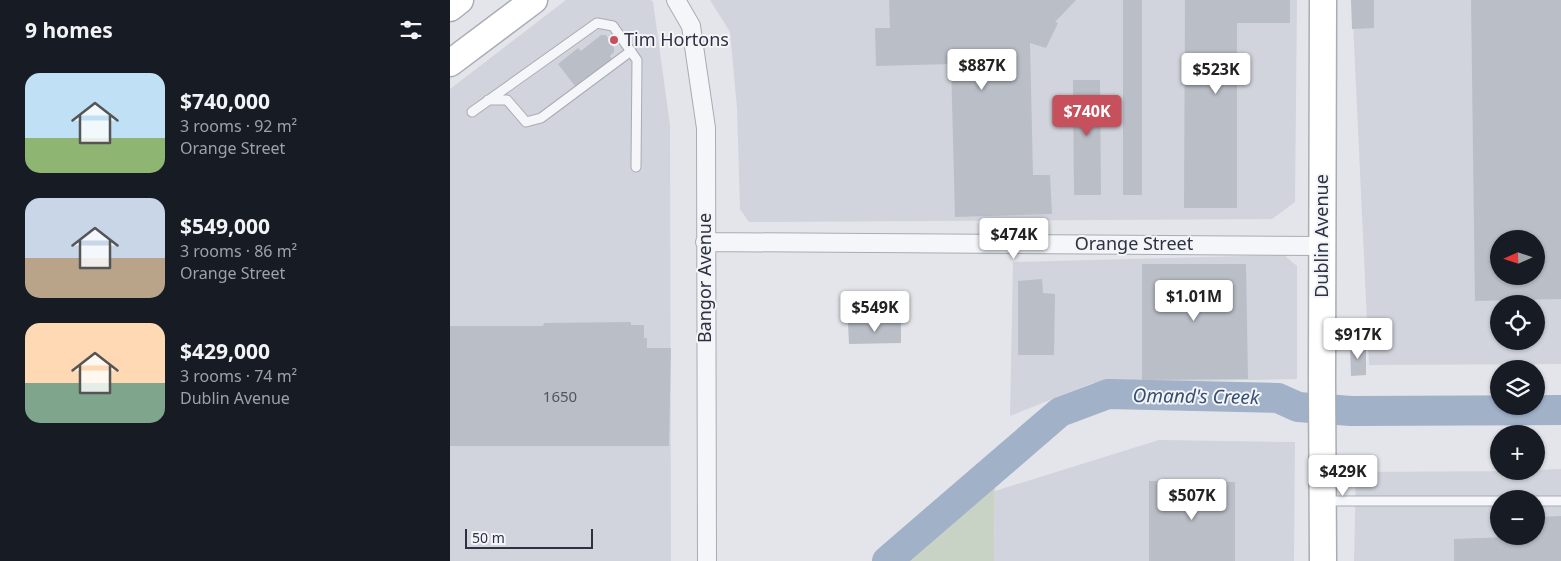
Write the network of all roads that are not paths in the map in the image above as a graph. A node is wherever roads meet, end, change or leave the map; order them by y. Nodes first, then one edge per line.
1 (460, 0) edge
2 (534, 0) edge
3 (676, 0) edge
4 (1323, 0) edge
5 (450, 8) edge
6 (631, 51) junction
7 (450, 63) edge
8 (488, 100) junction
9 (472, 112) dead end
10 (636, 167) dead end
11 (705, 242) junction
12 (1322, 246) junction
13 (1322, 500) junction
14 (1545, 501) edge
15 (1561, 501) edge
16 (1490, 502) edge
17 (707, 561) edge
18 (1323, 561) edge

1 - 5 main road
2 - 7 main road
3 - 11 street, Bangor Avenue
4 - 12 main road, Dublin Avenue
6 - 8 lane
6 - 8 lane
6 - 10 lane
8 - 9 lane
11 - 12 street, Orange Street
11 - 17 street, Bangor Avenue
12 - 13 main road, Dublin Avenue
13 - 16 lane
13 - 18 main road, Dublin Avenue
14 - 15 lane

